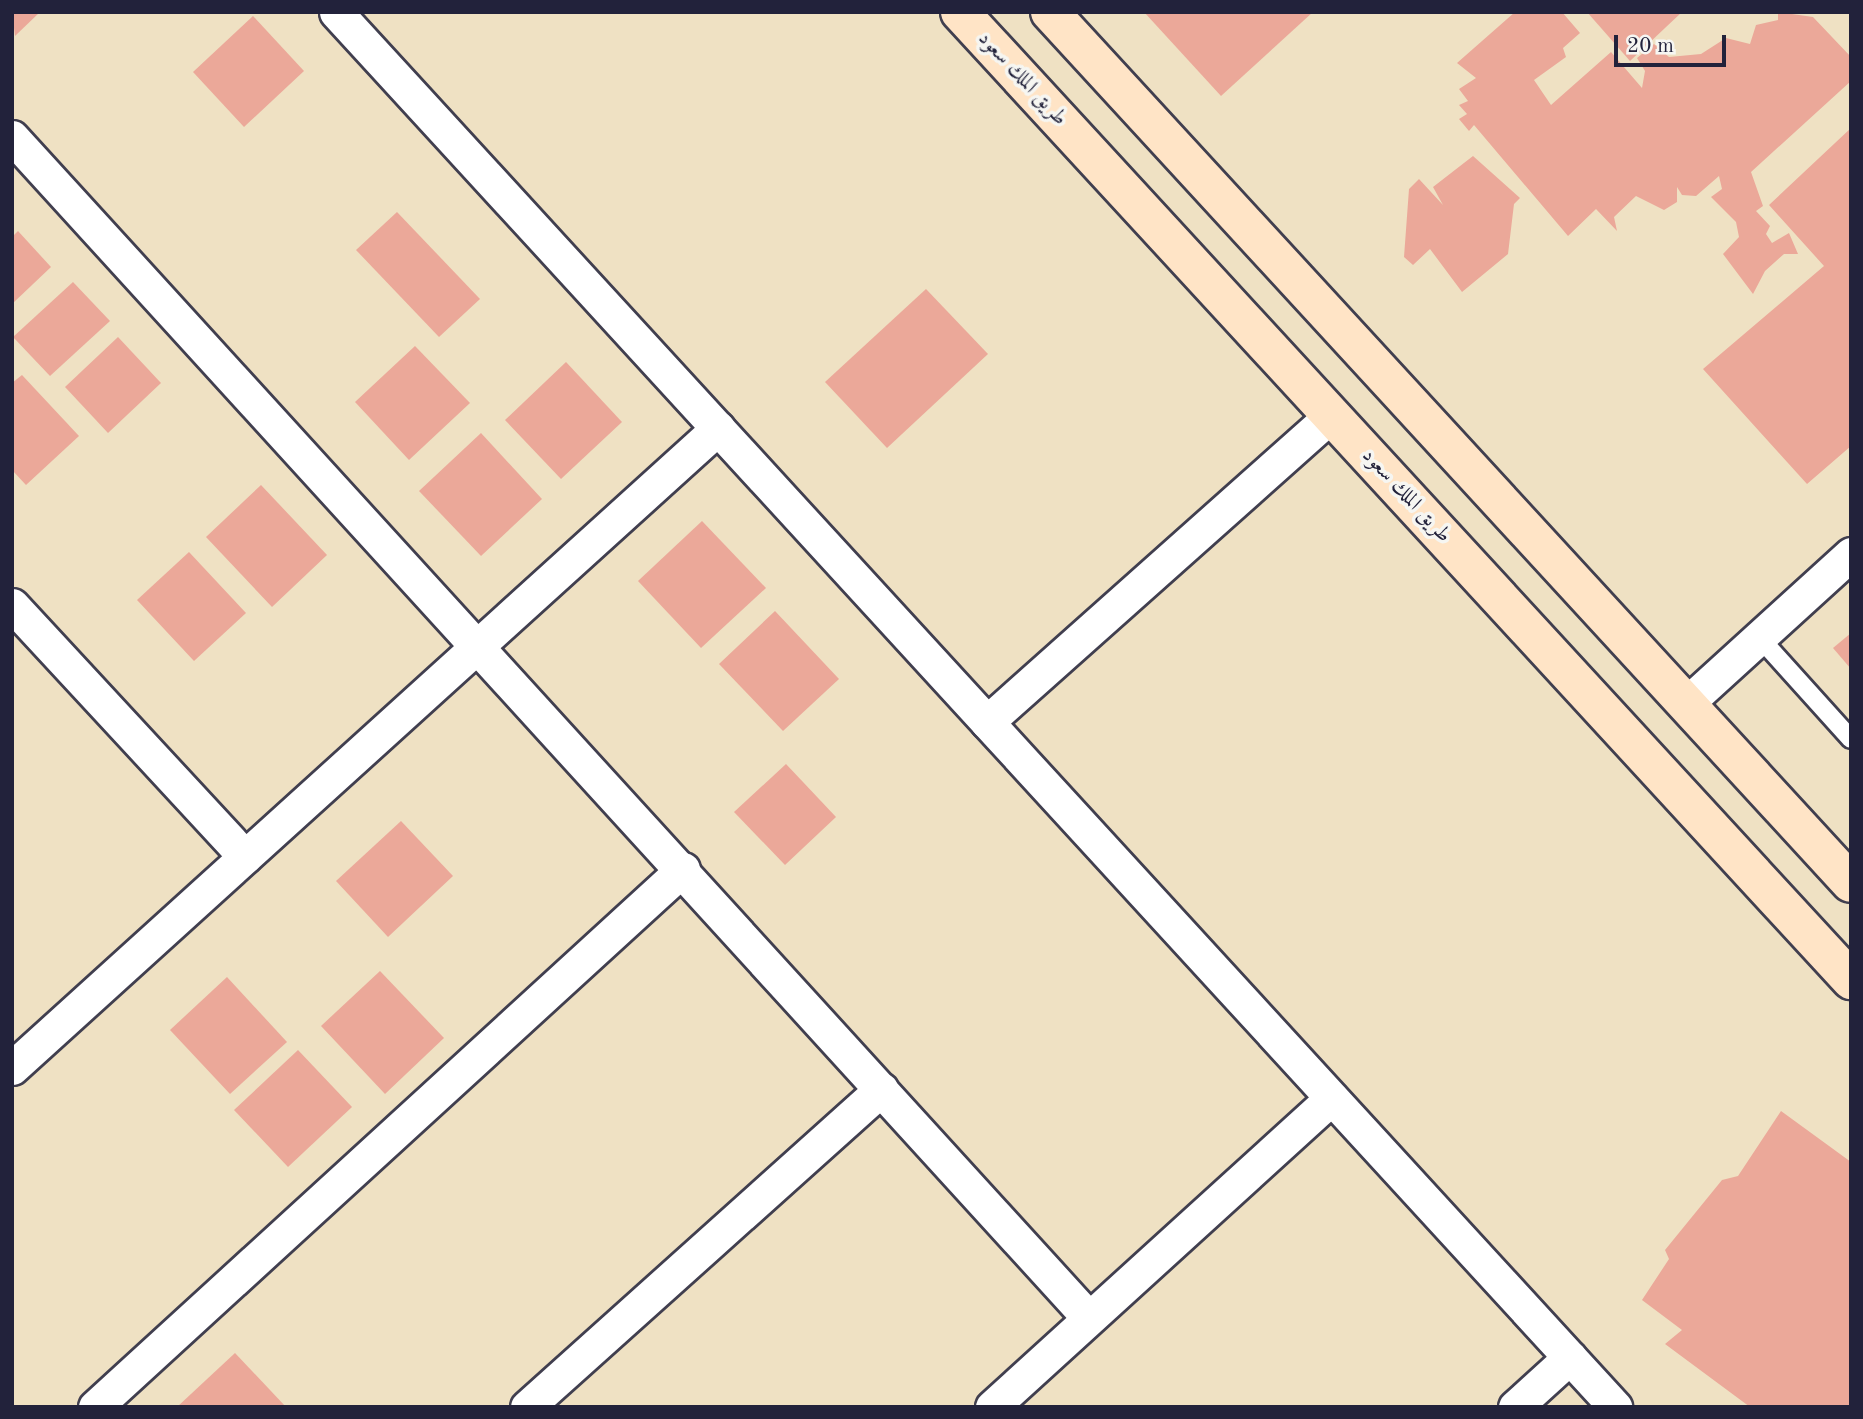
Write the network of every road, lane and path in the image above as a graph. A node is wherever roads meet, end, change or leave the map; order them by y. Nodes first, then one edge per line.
1 (336, 12) edge
2 (960, 12) edge
3 (1050, 12) edge
4 (12, 137) edge
5 (1331, 416) junction
6 (718, 428) junction
7 (1851, 554) edge
8 (12, 605) edge
9 (1759, 637) junction
10 (480, 644) junction
11 (1686, 704) junction
12 (987, 722) junction
13 (1851, 739) edge
14 (245, 857) junction
15 (683, 869) junction
16 (1851, 883) edge
17 (1851, 980) edge
18 (12, 1068) edge
19 (881, 1089) junction
20 (1332, 1098) junction
21 (1089, 1318) junction
22 (1570, 1357) junction
23 (95, 1407) edge
24 (527, 1407) edge
25 (992, 1407) edge
26 (1515, 1407) edge
27 (1615, 1407) edge

1 - 6 street
2 - 5 street, طريق الملك سعود
3 - 11 street
4 - 10 street
5 - 12 street
5 - 17 street, طريق الملك سعود
6 - 10 street
6 - 12 street
7 - 9 street
8 - 14 street
9 - 11 street
9 - 13 lane
10 - 14 street
10 - 15 street
11 - 16 street
12 - 20 street
14 - 18 street
15 - 19 street
15 - 23 street
19 - 21 street
19 - 24 street
20 - 21 street
20 - 22 street
21 - 25 street
22 - 26 street
22 - 27 street

